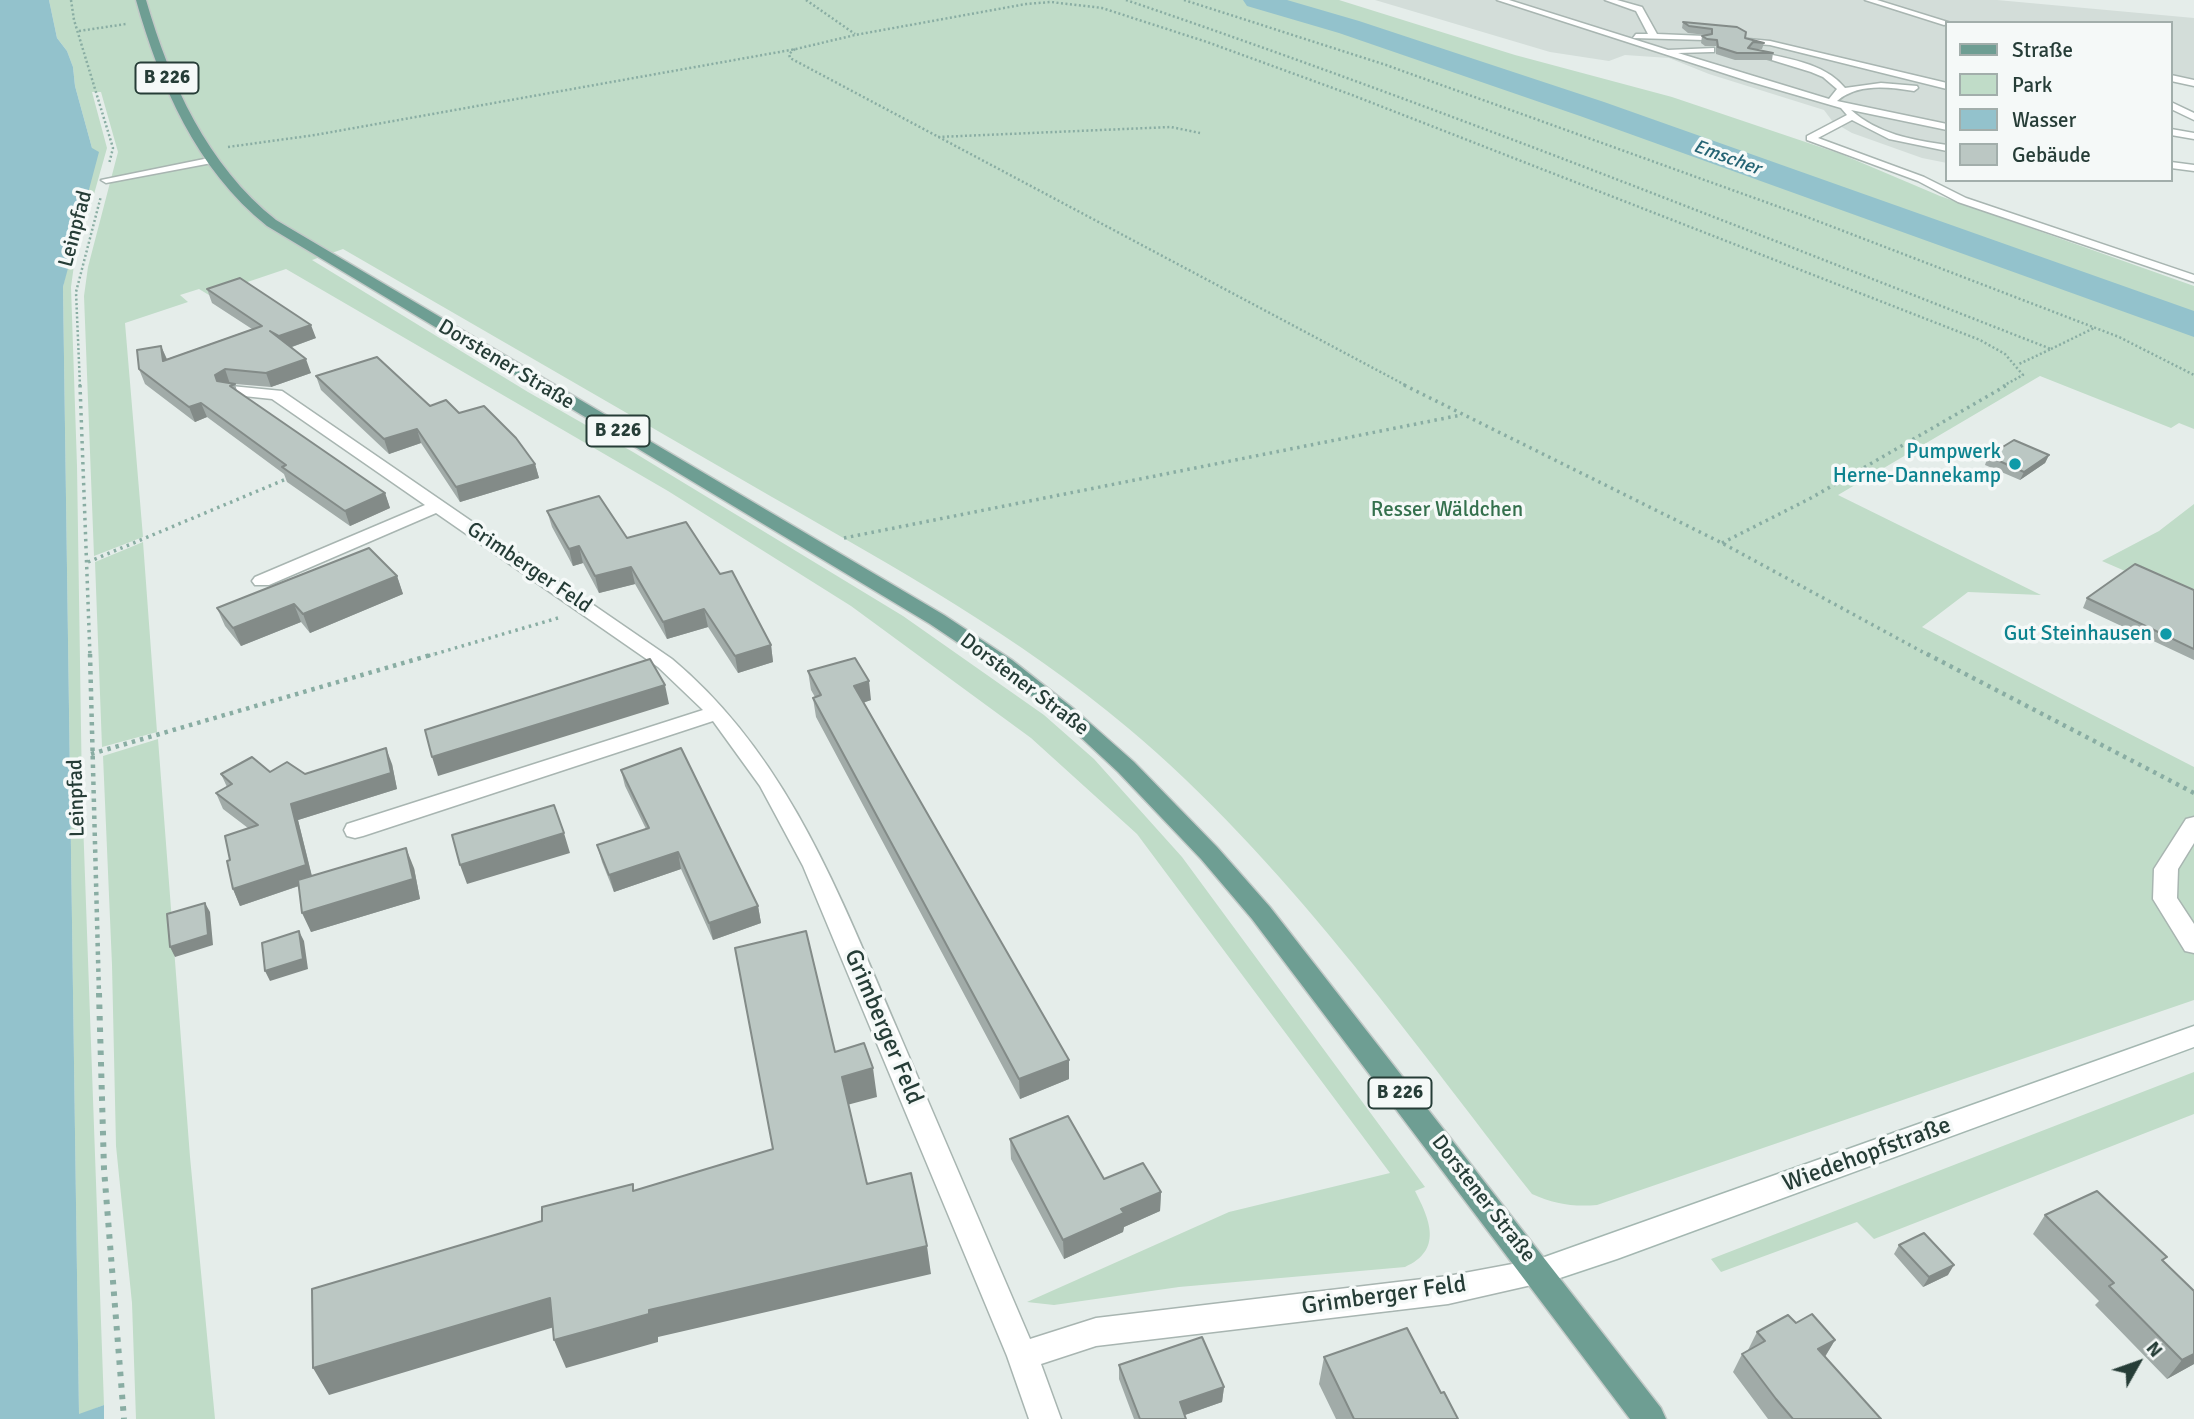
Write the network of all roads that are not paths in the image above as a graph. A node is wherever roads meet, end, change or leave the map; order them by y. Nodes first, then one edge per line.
1 (141, 0) edge
2 (1501, 0) edge
3 (1516, 0) edge
4 (1869, 0) edge
5 (1559, 4) dead end
6 (1614, 4) edge
7 (1561, 14) junction
8 (1592, 14) dead end
9 (1946, 23) edge
10 (1595, 24) junction
11 (1633, 33) junction
12 (1654, 37) junction
13 (1705, 38) edge
14 (1748, 41) edge
15 (1679, 49) junction
16 (1712, 50) edge
17 (1667, 52) junction
18 (1871, 69) junction
19 (2173, 78) edge
20 (2194, 83) edge
21 (1946, 86) edge
22 (1839, 92) junction
23 (1946, 94) edge
24 (1830, 102) junction
25 (1841, 105) junction
26 (2173, 106) edge
27 (1852, 116) junction
28 (2194, 117) edge
29 (1946, 127) edge
30 (2173, 132) edge
31 (2194, 136) edge
32 (1946, 148) edge
33 (211, 155) junction
34 (2173, 165) edge
35 (2194, 168) edge
36 (106, 180) road end
37 (2194, 279) edge
38 (231, 391) edge
39 (438, 506) junction
40 (262, 581) dead end
41 (716, 713) junction
42 (2194, 825) edge
43 (355, 830) dead end
44 (2194, 944) edge
45 (2194, 1036) edge
46 (1539, 1272) junction
47 (1022, 1356) junction
48 (1045, 1419) edge
49 (1650, 1419) edge

1 - 33 main road, Dorstener Straße / B 226
2 - 17 lane
3 - 7 lane
4 - 9 lane
5 - 7 lane
6 - 12 lane
7 - 10 lane
8 - 10 lane
10 - 11 lane
11 - 12 lane
11 - 15 lane
12 - 13 lane
14 - 18 lane
15 - 16 lane
15 - 17 lane
17 - 24 lane
18 - 21 lane
18 - 22 lane
19 - 20 lane
22 - 23 lane
22 - 24 lane
24 - 25 lane
25 - 27 lane
25 - 29 lane
26 - 28 lane
27 - 32 lane
27 - 37 lane
30 - 31 lane
33 - 36 lane
33 - 46 main road, Dorstener Straße / B 226
34 - 35 lane
38 - 39 street, Grimberger Feld
39 - 40 street
39 - 41 street, Grimberger Feld
41 - 43 street
41 - 47 street, Grimberger Feld
42 - 44 street
45 - 46 street, Wiedehopfstraße
46 - 47 street, Grimberger Feld
46 - 49 main road, Dorstener Straße / B 226
47 - 48 street, Grimberger Feld

